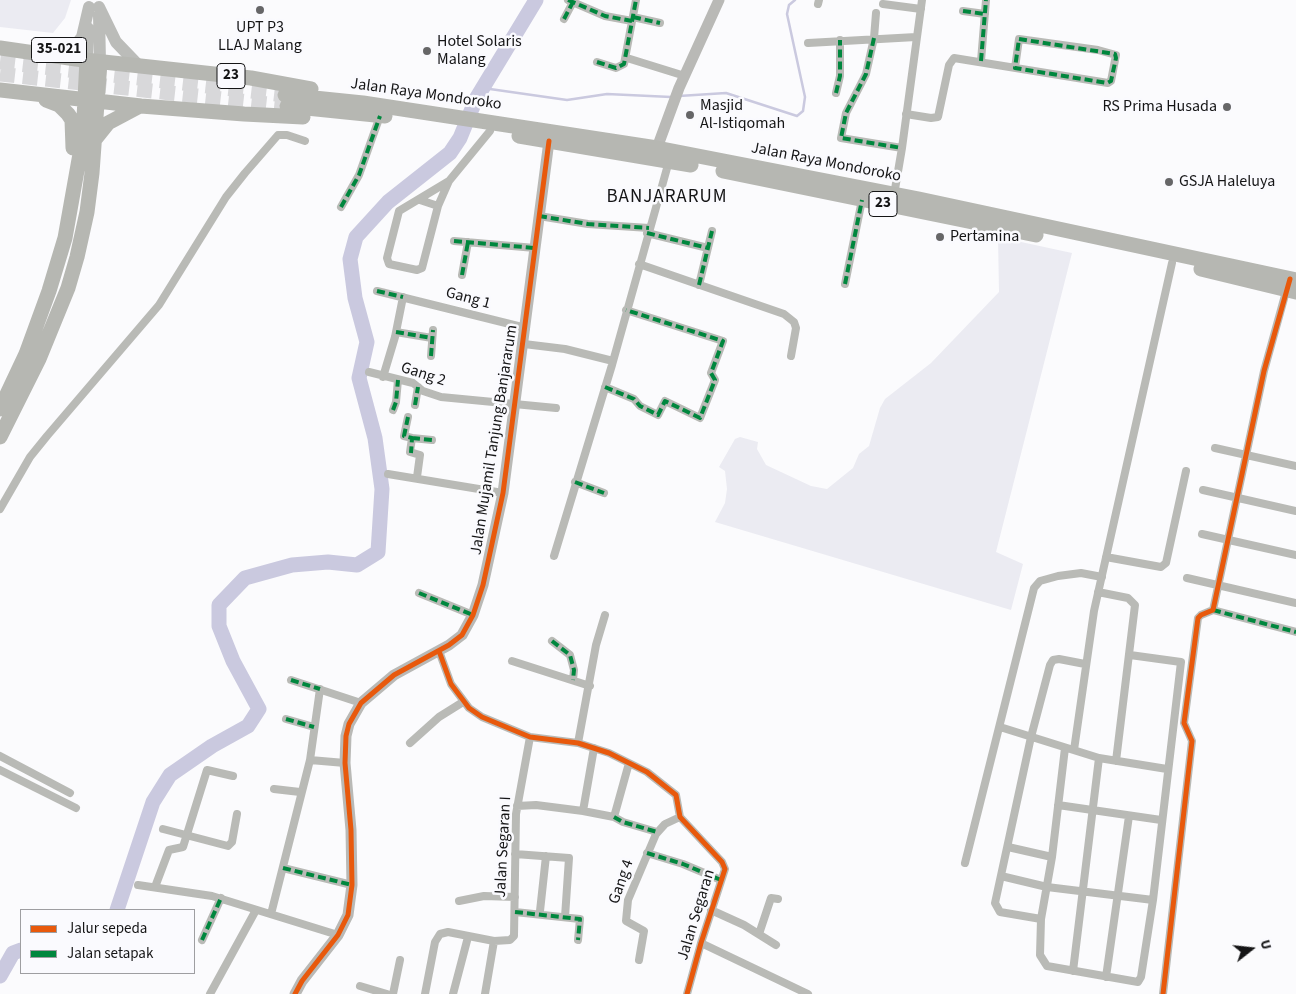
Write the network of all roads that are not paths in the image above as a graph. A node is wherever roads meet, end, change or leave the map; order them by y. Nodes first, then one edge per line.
1 (636, 0) edge
2 (719, 0) edge
3 (922, 0) edge
4 (986, 0) edge
5 (570, 1) edge
6 (94, 3) edge
7 (883, 4) dead end
8 (920, 9) junction
9 (963, 11) dead end
10 (876, 13) dead end
11 (985, 14) junction
12 (564, 19) dead end
13 (633, 19) junction
14 (660, 23) dead end
15 (916, 37) junction
16 (874, 38) junction
17 (840, 40) junction
18 (808, 43) dead end
19 (0, 47) edge
20 (627, 58) junction
21 (93, 61) junction
22 (981, 61) junction
23 (597, 62) dead end
24 (140, 67) junction
25 (1016, 68) junction
26 (684, 76) junction
27 (0, 90) edge
28 (836, 93) dead end
29 (27, 94) junction
30 (91, 101) junction
31 (286, 101) tunnel mouth
32 (141, 106) junction
33 (339, 106) junction
34 (906, 114) junction
35 (380, 116) junction
36 (448, 120) junction
37 (483, 127) junction
38 (96, 138) junction
39 (305, 141) dead end
40 (549, 141) junction
41 (657, 148) junction
42 (902, 148) junction
43 (669, 161) junction
44 (449, 181) junction
45 (894, 194) junction
46 (420, 200) junction
47 (862, 200) junction
48 (918, 205) junction
49 (438, 206) junction
50 (341, 207) dead end
51 (539, 216) junction
52 (969, 216) junction
53 (648, 231) junction
54 (712, 231) dead end
55 (454, 241) dead end
56 (468, 242) junction
57 (535, 248) junction
58 (708, 248) junction
59 (1172, 263) junction
60 (639, 264) junction
61 (462, 275) dead end
62 (845, 284) dead end
63 (699, 285) junction
64 (1292, 285) edge
65 (377, 291) dead end
66 (403, 297) junction
67 (626, 310) junction
68 (526, 328) junction
69 (396, 332) junction
70 (524, 344) junction
71 (431, 356) dead end
72 (791, 356) dead end
73 (613, 361) junction
74 (369, 372) dead end
75 (383, 377) junction
76 (398, 380) junction
77 (418, 387) junction
78 (11, 388) junction
79 (605, 388) junction
80 (515, 403) junction
81 (415, 405) dead end
82 (556, 408) dead end
83 (0, 409) edge
84 (393, 410) dead end
85 (408, 417) dead end
86 (0, 437) edge
87 (412, 438) junction
88 (432, 440) dead end
89 (1215, 448) dead end
90 (1245, 455) junction
91 (1296, 466) edge
92 (1186, 471) dead end
93 (388, 474) dead end
94 (417, 477) junction
95 (575, 482) junction
96 (1203, 490) dead end
97 (503, 493) junction
98 (604, 493) dead end
99 (1236, 498) junction
100 (0, 509) edge
101 (1296, 511) edge
102 (1202, 534) dead end
103 (1227, 539) junction
104 (1296, 555) edge
105 (554, 556) dead end
106 (1106, 557) junction
107 (1102, 577) junction
108 (1187, 578) dead end
109 (1218, 585) junction
110 (1098, 592) junction
111 (419, 593) dead end
112 (1296, 603) edge
113 (1213, 610) junction
114 (473, 615) junction
115 (605, 615) dead end
116 (1296, 632) edge
117 (552, 641) dead end
118 (439, 651) junction
119 (1130, 655) junction
120 (512, 661) dead end
121 (1181, 662) junction
122 (1192, 663) junction
123 (1085, 664) junction
124 (291, 680) dead end
125 (573, 680) junction
126 (590, 686) junction
127 (320, 689) junction
128 (463, 702) junction
129 (361, 704) junction
130 (286, 719) dead end
131 (314, 727) junction
132 (1000, 727) junction
133 (530, 737) junction
134 (1031, 737) junction
135 (410, 743) dead end
136 (578, 743) junction
137 (594, 748) junction
138 (1065, 748) junction
139 (1074, 750) junction
140 (0, 756) edge
141 (1099, 758) junction
142 (310, 760) junction
143 (1116, 761) junction
144 (344, 763) junction
145 (629, 763) junction
146 (1167, 769) junction
147 (0, 770) edge
148 (233, 776) dead end
149 (274, 789) dead end
150 (300, 792) junction
151 (70, 794) dead end
152 (1058, 805) junction
153 (517, 806) junction
154 (76, 808) dead end
155 (1094, 810) junction
156 (582, 811) junction
157 (237, 814) dead end
158 (614, 816) junction
159 (680, 816) junction
160 (1129, 816) junction
161 (1161, 820) junction
162 (163, 829) dead end
163 (658, 832) junction
164 (187, 837) junction
165 (1008, 847) junction
166 (647, 853) junction
167 (515, 854) junction
168 (546, 856) junction
169 (1052, 857) junction
170 (965, 863) dead end
171 (283, 868) junction
172 (1001, 876) junction
173 (721, 880) junction
174 (138, 885) dead end
175 (352, 885) junction
176 (155, 886) junction
177 (1047, 887) junction
178 (1082, 891) junction
179 (1117, 894) junction
180 (515, 897) junction
181 (221, 898) junction
182 (778, 899) dead end
183 (1153, 900) junction
184 (460, 901) dead end
185 (256, 910) junction
186 (711, 910) junction
187 (540, 911) dead end
188 (515, 912) junction
189 (271, 914) junction
190 (565, 917) junction
191 (1041, 919) junction
192 (759, 934) junction
193 (338, 935) junction
194 (468, 937) junction
195 (202, 940) dead end
196 (578, 940) dead end
197 (494, 941) junction
198 (701, 942) junction
199 (776, 945) dead end
200 (400, 960) dead end
201 (639, 960) dead end
202 (1073, 972) junction
203 (1106, 976) junction
204 (360, 986) dead end
205 (210, 994) edge
206 (295, 994) edge
207 (387, 994) edge
208 (393, 994) edge
209 (425, 994) edge
210 (453, 994) edge
211 (485, 994) edge
212 (687, 994) edge
213 (808, 994) edge
214 (1163, 994) edge

1 - 13 street
2 - 26 street
3 - 8 street
4 - 11 street
5 - 12 street
5 - 13 street
6 - 19 main road, 35-021
6 - 21 main road, 35-021
6 - 24 main road, 35-021
7 - 8 street
8 - 15 street
9 - 11 street
10 - 16 street
11 - 22 street
13 - 14 street
13 - 20 street
15 - 16 street
15 - 34 street
16 - 17 street
16 - 42 street
17 - 18 street
17 - 28 street
19 - 21 highway
20 - 23 street
20 - 26 street
21 - 24 highway, 23
21 - 30 highway
22 - 25 street
22 - 34 street
24 - 33 highway, 23
25 - 25 street
26 - 41 street
27 - 29 highway
29 - 30 highway, Jalan Raya Mondoroko
29 - 78 highway
30 - 32 highway, Jalan Raya Mondoroko
30 - 38 highway
30 - 78 highway
31 - 33 highway, Jalan Raya Mondoroko / 23
32 - 33 highway, Jalan Raya Mondoroko
32 - 38 highway
33 - 35 highway, Jalan Raya Mondoroko / 23
33 - 36 highway, Jalan Raya Mondoroko / 23
34 - 42 street
35 - 36 highway, Jalan Raya Mondoroko / 23
35 - 50 street
36 - 37 highway, Jalan Raya Mondoroko / 23
37 - 40 highway, Jalan Raya Mondoroko / 23
37 - 41 highway, Jalan Raya Mondoroko / 23
37 - 44 street
38 - 86 highway
39 - 100 street
40 - 43 highway, Jalan Raya Mondoroko / 23
40 - 51 street, Jalan Mujamil Tanjung Banjararum
41 - 45 highway, Jalan Raya Mondoroko / 23
42 - 45 street
43 - 47 highway, Jalan Raya Mondoroko / 23
43 - 53 street
44 - 46 street
44 - 49 street
45 - 48 highway, Jalan Raya Mondoroko / 23
46 - 49 street
46 - 49 street
47 - 48 highway, Jalan Raya Mondoroko / 23
47 - 62 street
48 - 52 highway, Jalan Raya Mondoroko / 23
51 - 53 street
51 - 57 street, Jalan Mujamil Tanjung Banjararum
52 - 59 highway, Jalan Raya Mondoroko / 23
52 - 64 highway, Jalan Raya Mondoroko / 23
53 - 58 street
53 - 60 street
54 - 58 street
55 - 56 street
56 - 57 street
56 - 61 street
57 - 68 street, Jalan Mujamil Tanjung Banjararum
58 - 63 street
59 - 64 highway, Jalan Raya Mondoroko / 23
59 - 106 street
60 - 63 street
60 - 67 street
63 - 72 street
64 - 90 street
65 - 66 street, Gang 1
66 - 68 street, Gang 1
66 - 69 street
67 - 73 street
67 - 79 street
68 - 70 street, Jalan Mujamil Tanjung Banjararum
69 - 71 street
69 - 75 street
70 - 73 street
70 - 80 street, Jalan Mujamil Tanjung Banjararum
73 - 79 street
74 - 75 street, Gang 2
75 - 76 street, Gang 2
76 - 77 street, Gang 2
76 - 84 street
77 - 80 street, Gang 2
77 - 81 street
78 - 83 highway
79 - 95 street
80 - 82 street, Gang 2
80 - 97 street, Jalan Mujamil Tanjung Banjararum
85 - 87 street
87 - 88 street
87 - 94 street
89 - 90 street
90 - 91 street
90 - 99 street
92 - 106 street
93 - 94 street
94 - 97 street
95 - 98 street
95 - 105 street
96 - 99 street
97 - 114 street, Jalan Mujamil Tanjung Banjararum
99 - 101 street
99 - 103 street
102 - 103 street
103 - 104 street
103 - 109 street
106 - 107 street
107 - 110 street
107 - 132 street
108 - 109 street
109 - 112 street
109 - 113 street
110 - 119 street
110 - 123 street
111 - 114 street
113 - 116 street
113 - 122 street
114 - 118 street, Jalan Mujamil Tanjung Banjararum
115 - 126 street
117 - 125 street
118 - 128 street, Jalan Segaran
118 - 129 street, Jalan Mujamil Tanjung Banjararum
119 - 121 street
119 - 143 street
120 - 125 street
121 - 122 street
121 - 146 street
122 - 214 street
123 - 134 street
123 - 139 street
124 - 127 street
125 - 126 street
126 - 136 street
127 - 129 street
127 - 131 street
128 - 133 street, Jalan Segaran
128 - 135 street
129 - 144 street, Jalan Mujamil Tanjung Banjararum
130 - 131 street
131 - 142 street
132 - 134 street
132 - 170 street
133 - 136 street, Jalan Segaran
133 - 153 street, Jalan Segaran I
134 - 138 street
134 - 165 street
136 - 137 street, Jalan Segaran
137 - 145 street, Jalan Segaran
137 - 156 street
138 - 139 street
138 - 152 street
139 - 141 street
140 - 151 street
141 - 143 street
141 - 155 street
142 - 144 street
142 - 150 street
143 - 146 street
144 - 175 street, Jalan Mujamil Tanjung Banjararum
145 - 158 street
145 - 159 street, Jalan Segaran
146 - 161 street
147 - 154 street
148 - 164 street
149 - 150 street
150 - 171 street
152 - 155 street
152 - 169 street
153 - 156 street
153 - 167 street, Jalan Segaran I
155 - 160 street
155 - 178 street
156 - 158 street
157 - 164 street
158 - 163 street
159 - 163 street, Gang 4
159 - 173 street, Jalan Segaran
160 - 161 street
160 - 179 street
161 - 183 street
162 - 164 street
163 - 166 street, Gang 4
164 - 176 street
165 - 169 street
165 - 172 street
166 - 173 street
166 - 201 street, Gang 4
167 - 168 street
167 - 180 street, Jalan Segaran I
168 - 187 street
168 - 190 street
169 - 177 street
171 - 175 street
171 - 189 street
172 - 177 street
172 - 191 street
173 - 186 street, Jalan Segaran
174 - 176 street
175 - 193 street, Jalan Mujamil Tanjung Banjararum
176 - 181 street
177 - 178 street
177 - 191 street
178 - 179 street
178 - 202 street
179 - 183 street
179 - 203 street
180 - 184 street
180 - 188 street, Jalan Segaran I
181 - 185 street
181 - 195 street
182 - 192 street
183 - 203 street
185 - 189 street
185 - 205 street
186 - 192 street
186 - 198 street, Jalan Segaran
188 - 190 street
188 - 197 street, Jalan Segaran I
189 - 193 street
190 - 196 street
191 - 202 street
192 - 199 street
193 - 206 street, Jalan Mujamil Tanjung Banjararum
194 - 197 street
194 - 209 street
194 - 210 street
197 - 211 street
198 - 212 street, Jalan Segaran
198 - 213 street
200 - 208 street
202 - 203 street
204 - 207 street

